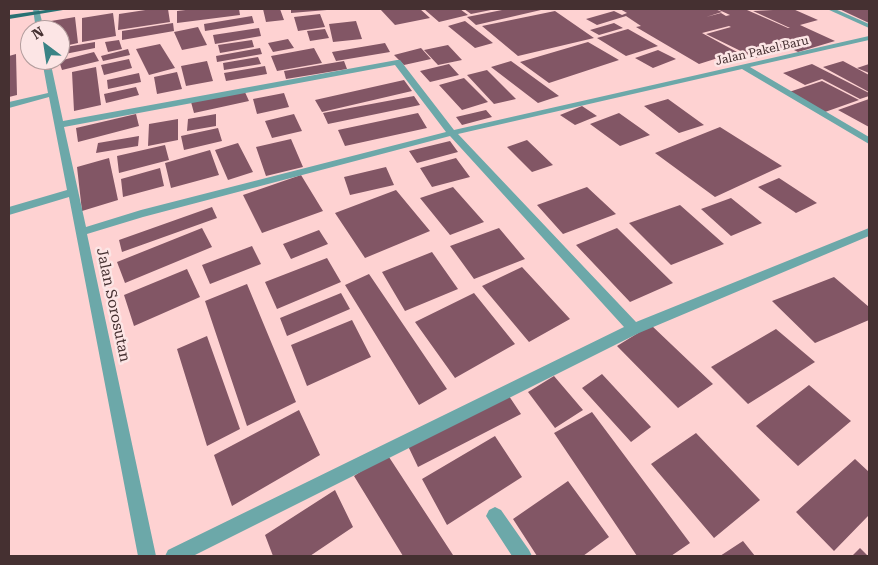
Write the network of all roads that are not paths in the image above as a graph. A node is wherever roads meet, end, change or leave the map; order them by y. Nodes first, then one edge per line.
1 (66, 9) edge
2 (830, 9) edge
3 (36, 11) edge
4 (9, 17) edge
5 (869, 26) edge
6 (869, 38) edge
7 (744, 67) junction
8 (48, 70) edge
9 (53, 94) junction
10 (9, 105) edge
11 (59, 125) junction
12 (452, 133) junction
13 (869, 141) edge
14 (73, 192) junction
15 (9, 211) edge
16 (81, 232) junction
17 (869, 232) edge
18 (634, 329) junction
19 (495, 516) dead end
20 (148, 556) edge
21 (174, 556) edge
22 (523, 556) edge

1 - 3 main road
2 - 5 street
3 - 4 main road
6 - 7 street, Jalan Pakel Baru
7 - 12 street, Jalan Pakel Baru
7 - 13 street
8 - 9 street, Jalan Sorosutan
9 - 10 street
9 - 11 street, Jalan Sorosutan
11 - 12 street
11 - 14 street, Jalan Sorosutan
12 - 16 street, Jalan Pakel Baru
12 - 18 street
14 - 15 street
14 - 16 street, Jalan Sorosutan
16 - 20 street, Jalan Sorosutan
17 - 18 street
18 - 21 street
19 - 22 street

